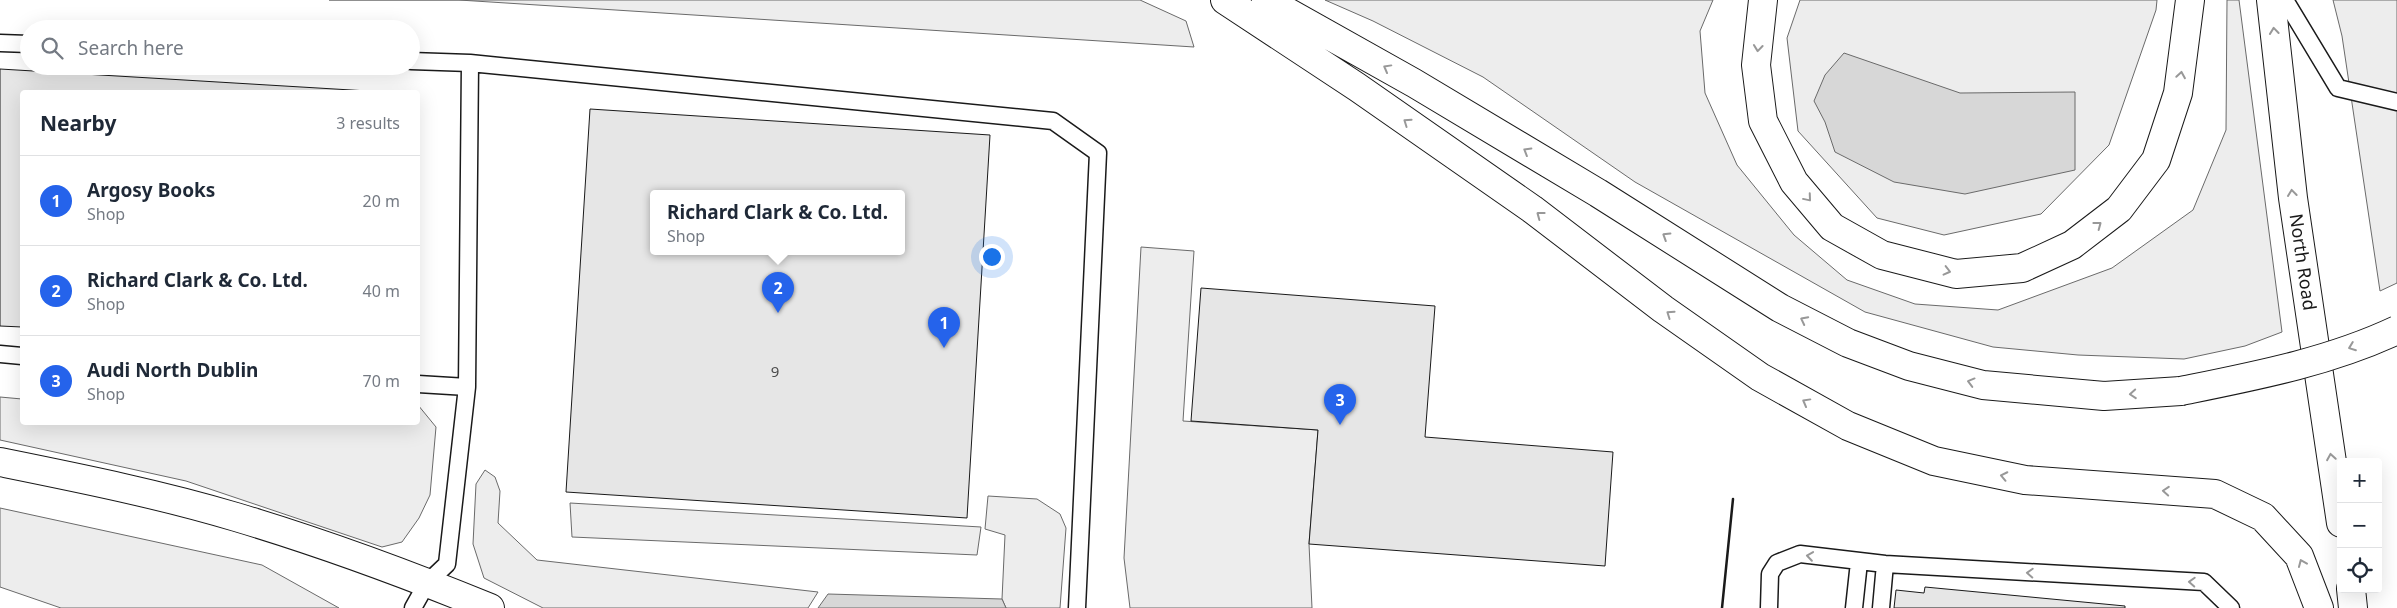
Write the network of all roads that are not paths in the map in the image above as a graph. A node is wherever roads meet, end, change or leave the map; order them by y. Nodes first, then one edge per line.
1 (1225, 0) edge
2 (1266, 0) edge
3 (1763, 0) edge
4 (2190, 0) edge
5 (2271, 0) edge
6 (2285, 0) edge
7 (0, 43) edge
8 (20, 44) edge
9 (420, 61) edge
10 (470, 63) junction
11 (2397, 102) edge
12 (2397, 330) edge
13 (0, 354) edge
14 (20, 356) edge
15 (420, 384) edge
16 (467, 388) junction
17 (0, 462) edge
18 (2338, 503) edge
19 (1859, 562) junction
20 (1885, 564) junction
21 (428, 583) junction
22 (2351, 593) edge
23 (413, 608) edge
24 (490, 608) edge
25 (1077, 608) edge
26 (1769, 608) edge
27 (1854, 608) edge
28 (1881, 608) edge
29 (2230, 608) edge
30 (2319, 608) edge
31 (2353, 608) edge

30 -> 1 main road
12 -> 2 main road, bridge
3 -> 4 main road
18 -> 5 main road, North Road
6 - 11 lane
7 - 8 lane
9 - 10 lane
10 - 16 lane
10 - 25 lane
13 - 14 lane
15 - 16 lane
16 - 21 lane
17 - 21 main road
19 - 20 lane
19 -> 26 lane
19 - 27 lane
20 - 28 lane
29 -> 20 lane
21 - 23 lane
21 - 24 main road
22 - 31 main road

